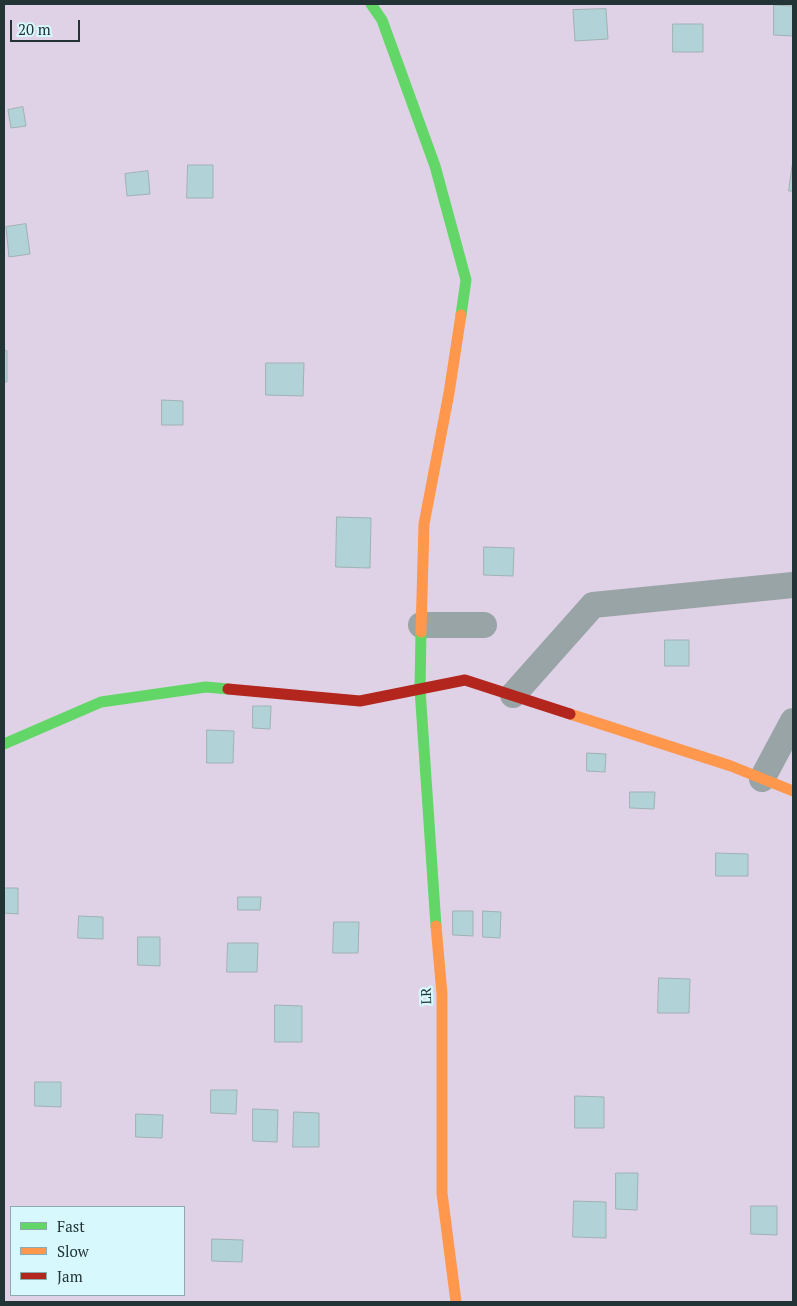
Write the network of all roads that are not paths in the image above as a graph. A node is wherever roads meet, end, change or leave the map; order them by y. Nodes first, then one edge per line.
1 (371, 4) edge
2 (793, 585) edge
3 (421, 625) junction
4 (484, 625) dead end
5 (420, 689) junction
6 (513, 695) junction
7 (793, 721) edge
8 (4, 744) edge
9 (762, 779) junction
10 (793, 791) edge
11 (456, 1302) edge

1 - 3 street, LR
2 - 6 street
3 - 4 street
3 - 5 street, LR
5 - 6 street
5 - 8 street
5 - 11 street, LR
6 - 9 street
7 - 9 street
9 - 10 street

